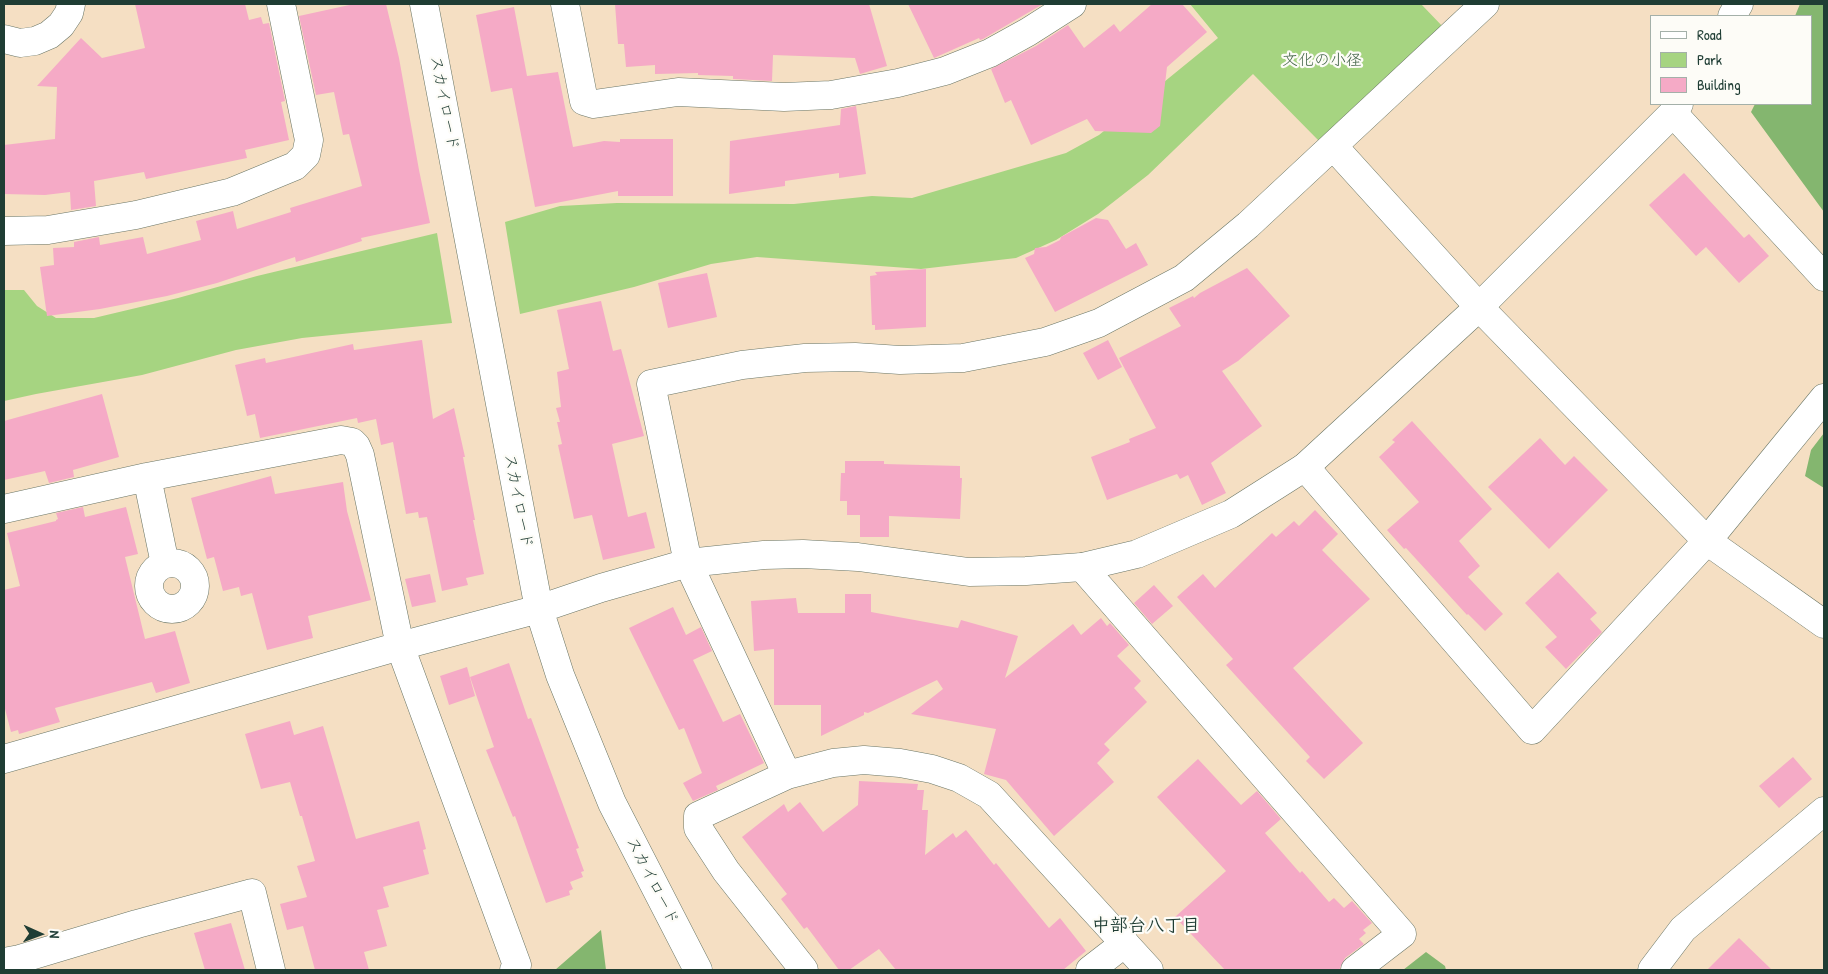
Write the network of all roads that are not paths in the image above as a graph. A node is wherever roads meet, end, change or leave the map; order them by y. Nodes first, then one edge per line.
1 (71, 4) edge
2 (281, 4) edge
3 (424, 4) edge
4 (565, 4) edge
5 (1072, 4) edge
6 (1486, 4) edge
7 (1739, 4) edge
8 (1733, 15) edge
9 (4, 40) edge
10 (1676, 108) edge
11 (1334, 147) junction
12 (4, 231) edge
13 (1824, 277) edge
14 (1479, 307) junction
15 (1824, 398) edge
16 (1305, 467) junction
17 (147, 478) junction
18 (4, 509) edge
19 (1706, 541) junction
20 (688, 563) junction
21 (166, 564) dead end
22 (1082, 567) junction
23 (539, 609) junction
24 (1824, 624) edge
25 (400, 646) junction
26 (4, 759) edge
27 (787, 775) junction
28 (1824, 811) edge
29 (1125, 943) junction
30 (16, 964) edge
31 (271, 970) edge
32 (514, 970) edge
33 (698, 970) edge
34 (804, 970) edge
35 (1090, 970) edge
36 (1149, 970) edge
37 (1354, 970) edge
38 (1652, 970) edge

1 - 9 street
2 - 12 street
3 - 23 street, スカイロード
4 - 5 street
6 - 11 street
7 - 8 street
10 - 13 street
10 - 14 street
11 - 14 street
11 - 20 street
14 - 16 street
14 - 19 street
15 - 19 street
16 - 19 street
16 - 22 street
17 - 18 street
17 - 21 street
17 - 25 street
19 - 24 street
20 - 22 street
20 - 23 street
20 - 27 street
22 - 37 street
23 - 25 street
23 - 33 street, スカイロード
25 - 26 street
25 - 32 street
27 - 29 street
27 - 34 street
28 - 38 street
29 - 35 street
29 - 36 street
30 - 31 street

